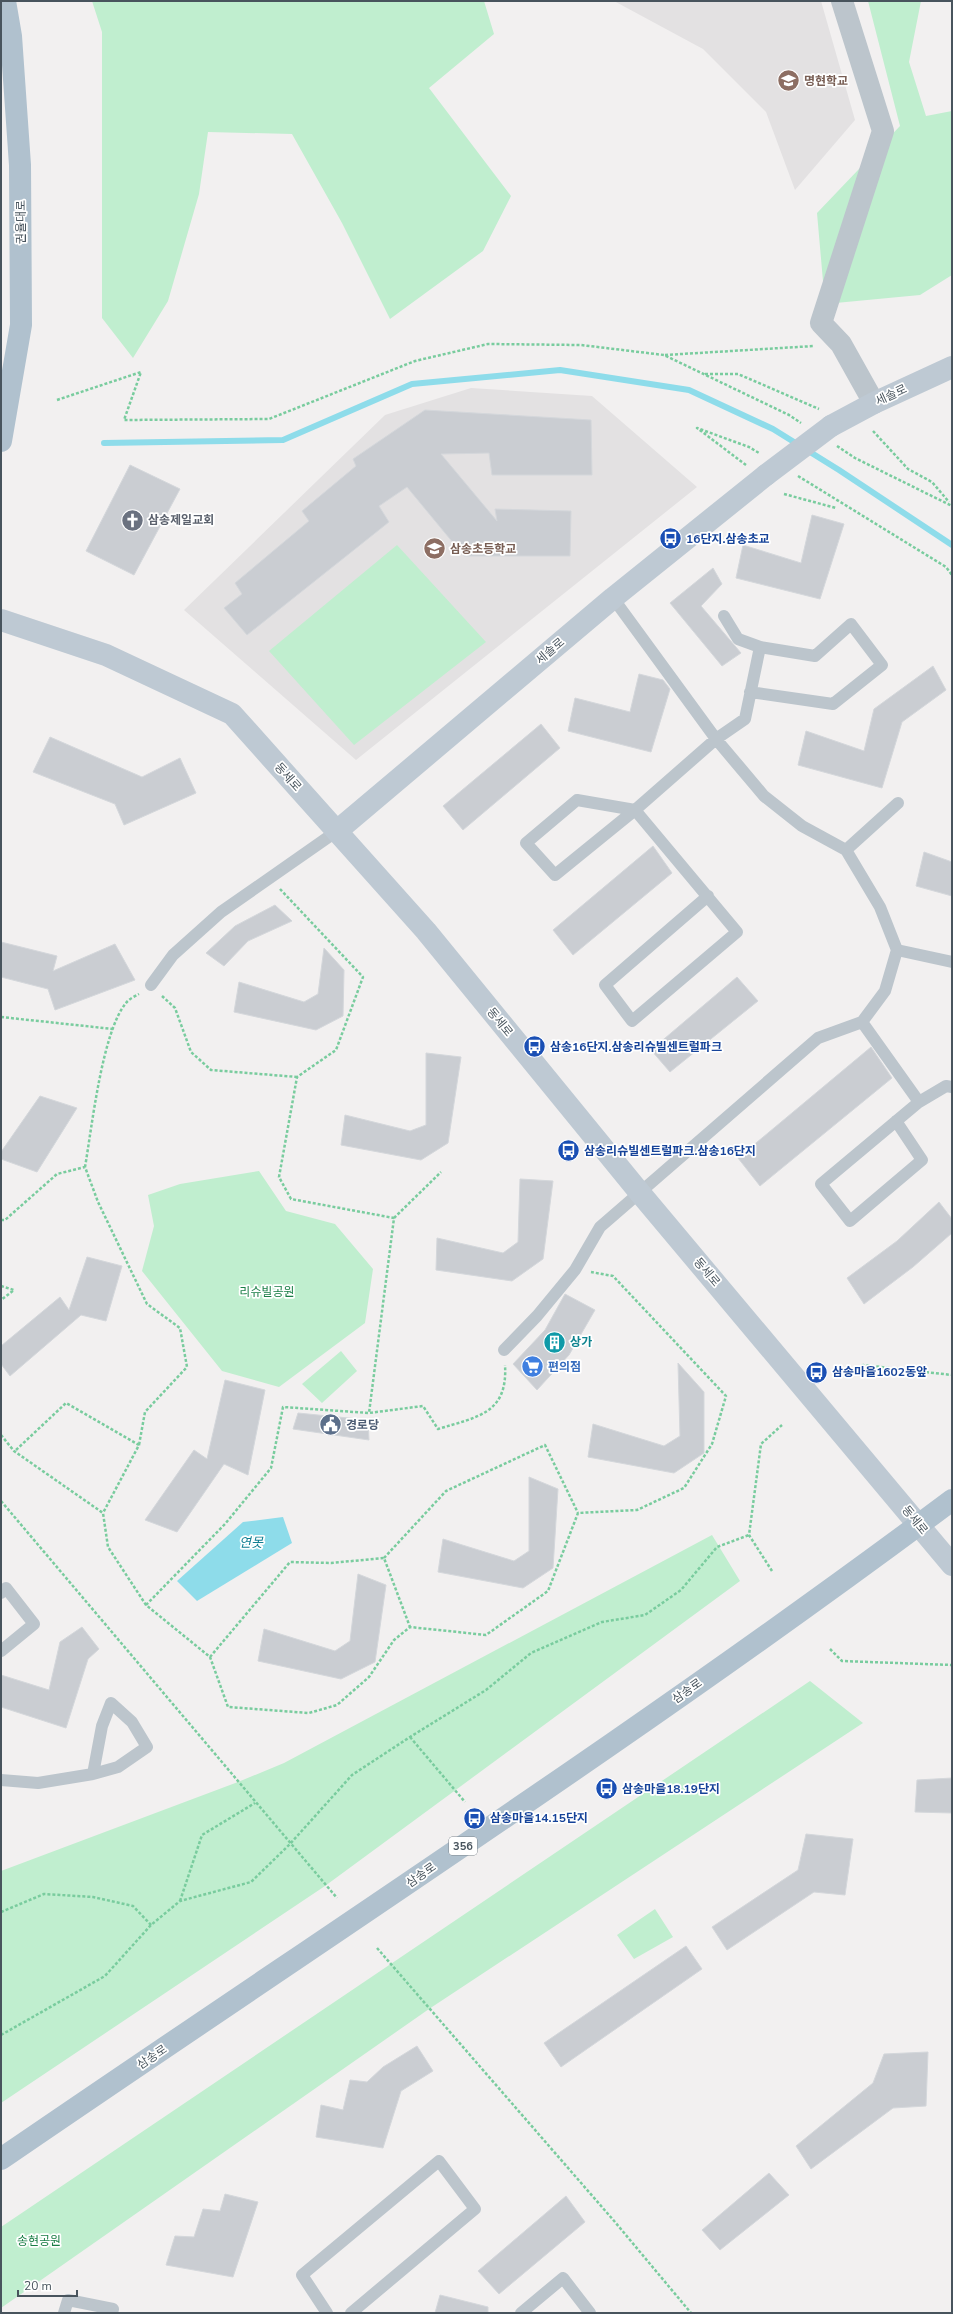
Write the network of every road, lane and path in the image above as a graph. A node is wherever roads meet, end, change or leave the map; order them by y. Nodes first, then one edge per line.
1 (5, 1) edge
2 (842, 1) edge
3 (822, 345) dead end
4 (664, 355) junction
5 (952, 367) edge
6 (703, 374) junction
7 (57, 400) dead end
8 (874, 403) junction
9 (802, 424) dead end
10 (829, 427) junction
11 (873, 431) dead end
12 (1, 441) edge
13 (758, 465) junction
14 (793, 474) dead end
15 (784, 494) dead end
16 (951, 505) edge
17 (836, 508) dead end
18 (952, 575) edge
19 (613, 598) junction
20 (724, 616) dead end
21 (1, 620) edge
22 (760, 646) junction
23 (750, 692) junction
24 (716, 739) junction
25 (898, 803) dead end
26 (635, 810) junction
27 (337, 831) junction
28 (846, 850) junction
29 (268, 877) junction
30 (708, 896) junction
31 (897, 950) junction
32 (952, 962) edge
33 (151, 985) junction
34 (1, 1017) edge
35 (862, 1022) junction
36 (113, 1029) junction
37 (297, 1077) junction
38 (952, 1087) edge
39 (919, 1102) junction
40 (896, 1121) junction
41 (85, 1167) junction
42 (441, 1172) dead end
43 (640, 1194) junction
44 (394, 1218) junction
45 (1, 1220) edge
46 (575, 1270) junction
47 (1, 1286) edge
48 (1, 1300) edge
49 (504, 1350) joint
50 (952, 1375) edge
51 (845, 1377) dead end
52 (370, 1413) junction
53 (782, 1425) dead end
54 (1, 1435) edge
55 (139, 1445) junction
56 (16, 1450) dead end
57 (952, 1500) edge
58 (1, 1501) edge
59 (103, 1513) junction
60 (578, 1513) junction
61 (919, 1525) junction
62 (749, 1535) junction
63 (384, 1558) junction
64 (952, 1565) edge
65 (772, 1571) dead end
66 (1, 1593) edge
67 (146, 1605) junction
68 (410, 1627) junction
69 (830, 1649) dead end
70 (1, 1651) edge
71 (210, 1657) junction
72 (952, 1665) edge
73 (410, 1737) junction
74 (93, 1774) junction
75 (1, 1780) edge
76 (465, 1802) dead end
77 (255, 1803) junction
78 (290, 1844) junction
79 (337, 1898) dead end
80 (180, 1901) junction
81 (1, 1912) edge
82 (151, 1925) junction
83 (377, 1948) dead end
84 (1, 2035) edge
85 (1, 2159) edge
86 (64, 2313) edge
87 (112, 2313) edge
88 (327, 2313) edge
89 (351, 2313) edge
90 (521, 2313) edge
91 (590, 2313) edge
92 (691, 2313) edge

1 - 12 main road, 권율대로
2 - 8 street
3 - 4 path
4 - 6 path
4 - 7 path
5 - 8 main road, 세솔로
6 - 9 path
6 - 10 path
8 - 10 main road, 세솔로
10 - 13 main road, 세솔로, bridge
10 - 16 path
11 - 16 path
13 - 13 path
13 - 19 main road, 세솔로
14 - 18 path
15 - 17 path
19 - 24 lane
19 - 27 main road, 세솔로
20 - 22 lane
21 - 27 main road, 동세로
22 - 23 lane
22 - 23 lane
23 - 24 lane
24 - 26 lane
24 - 28 lane
25 - 28 lane
26 - 26 lane
26 - 30 lane
27 - 29 lane
27 - 43 main road, 동세로
28 - 31 lane
29 - 33 lane
29 - 37 path
30 - 30 lane
31 - 32 lane
31 - 35 lane
33 - 36 path
33 - 37 path
34 - 36 path
35 - 39 lane
35 - 43 lane
36 - 41 path
37 - 44 path
38 - 39 lane
39 - 40 lane
40 - 40 lane
41 - 45 path
41 - 55 path
42 - 44 path
43 - 46 lane
43 - 61 main road, 동세로
44 - 52 path
46 - 49 lane
46 - 60 path
47 - 48 path
49 - 52 path
50 - 51 path
52 - 67 path
53 - 62 path
54 - 59 path
55 - 56 path
55 - 59 path
57 - 61 main road, 삼송로 / 356
58 - 77 path
59 - 67 path
60 - 63 path
60 - 68 path
61 - 64 main road, 동세로
61 - 85 main road, 삼송로 / 356
62 - 65 path
62 - 73 path
63 - 68 path
63 - 71 path
66 - 70 lane
67 - 71 path
68 - 71 path
69 - 72 path
73 - 76 path
73 - 78 path
74 - 74 lane
74 - 75 lane
77 - 78 path
77 - 80 path
78 - 79 path
78 - 80 path
80 - 82 path
81 - 82 path
82 - 84 path
83 - 92 path
86 - 87 lane
88 - 89 lane
90 - 91 lane

